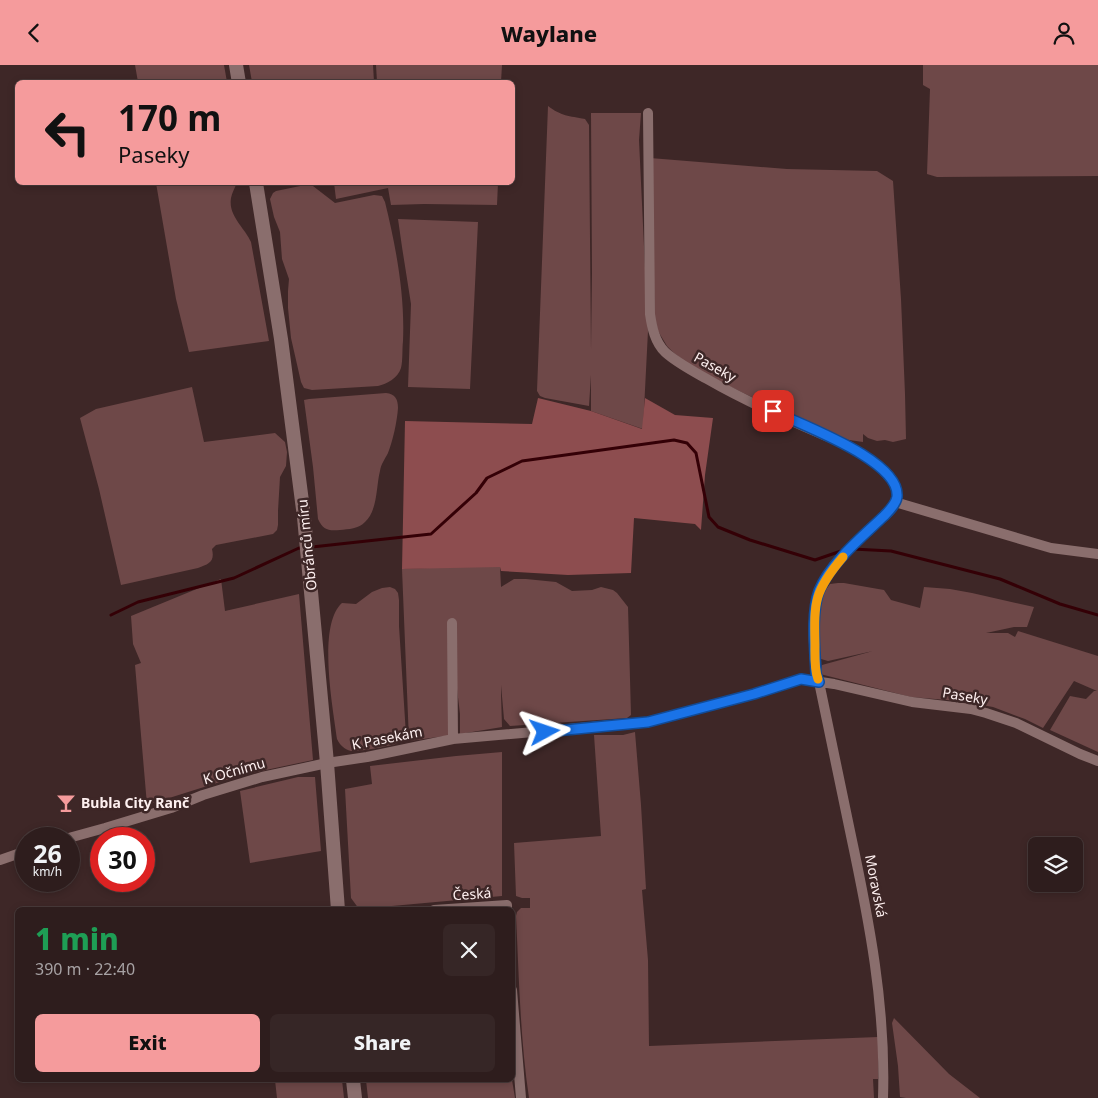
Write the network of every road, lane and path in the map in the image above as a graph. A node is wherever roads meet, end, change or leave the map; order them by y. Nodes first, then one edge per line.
1 (236, 65) edge
2 (238, 80) edge
3 (648, 113) dead end
4 (256, 185) edge
5 (895, 502) junction
6 (1098, 554) edge
7 (452, 623) dead end
8 (819, 682) junction
9 (509, 735) joint
10 (453, 739) junction
11 (1098, 761) edge
12 (327, 763) junction
13 (80, 835) edge
14 (15, 855) edge
15 (0, 860) edge
16 (338, 907) edge
17 (478, 907) edge
18 (507, 907) edge
19 (515, 1025) edge
20 (353, 1082) edge
21 (355, 1098) edge
22 (521, 1098) edge
23 (883, 1098) edge

1 - 2 main road
3 - 5 street, Paseky
4 - 12 main road, Obránců míru
5 - 6 street
5 - 8 street
7 - 10 street
8 - 9 street, Paseky
8 - 11 street, Paseky
8 - 23 street, Moravská
9 - 10 street, K Pasekám
10 - 12 street, K Pasekám
12 - 13 street, K Očnímu
12 - 16 main road, Obránců míru
14 - 15 street
17 - 18 street, Česká
19 - 22 street
20 - 21 main road

